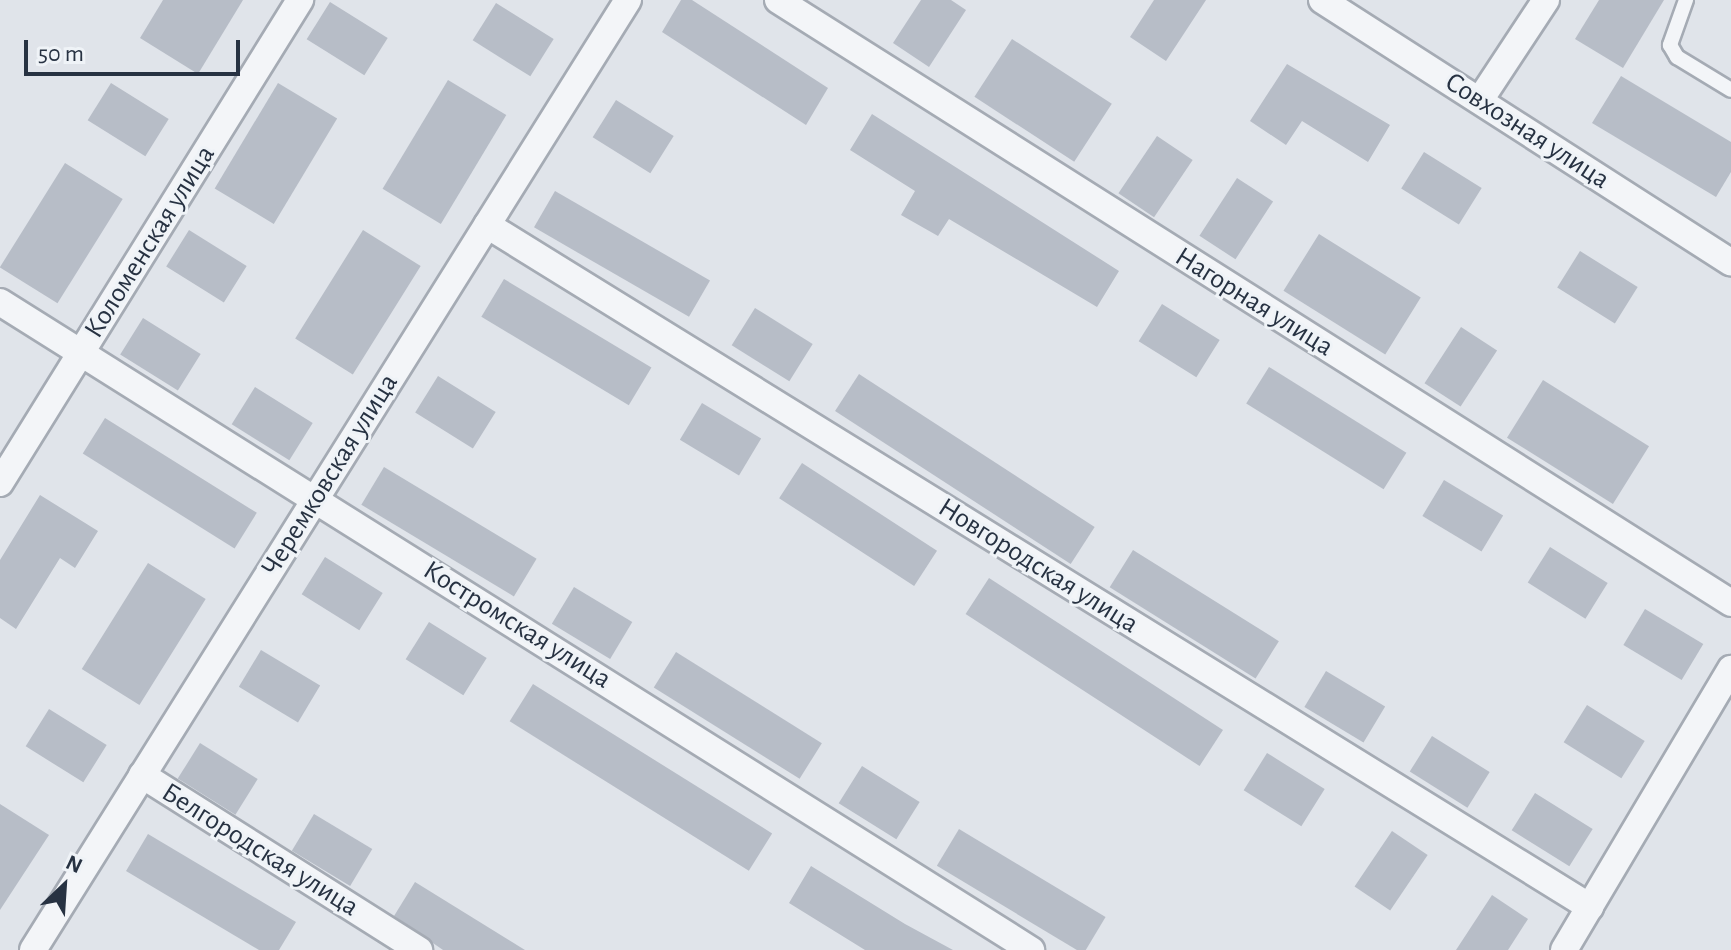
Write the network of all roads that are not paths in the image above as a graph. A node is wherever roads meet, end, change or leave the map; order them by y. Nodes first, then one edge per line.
1 (300, 0) edge
2 (628, 0) edge
3 (778, 0) edge
4 (1322, 0) edge
5 (1546, 0) edge
6 (1686, 0) edge
7 (1731, 90) edge
8 (1480, 100) junction
9 (487, 225) junction
10 (1731, 263) edge
11 (0, 302) edge
12 (81, 354) junction
13 (0, 483) edge
14 (316, 498) junction
15 (1731, 603) edge
16 (1731, 669) edge
17 (142, 775) junction
18 (1590, 907) junction
19 (33, 950) edge
20 (419, 950) edge
21 (1031, 950) edge
22 (1564, 950) edge

1 - 12 street, Коломенская улица
2 - 9 street, Черемковская улица
3 - 15 street, Нагорная улица
4 - 8 street, Совхозная улица
5 - 8 street
6 - 7 lane
8 - 10 street, Совхозная улица
9 - 14 street, Черемковская улица
9 - 18 street, Новгородская улица
11 - 12 street, Костромская улица
12 - 13 street, Коломенская улица
12 - 14 street, Костромская улица
14 - 17 street, Черемковская улица
14 - 21 street, Костромская улица
16 - 18 street
17 - 19 street, Черемковская улица
17 - 20 street, Белгородская улица
18 - 22 street

